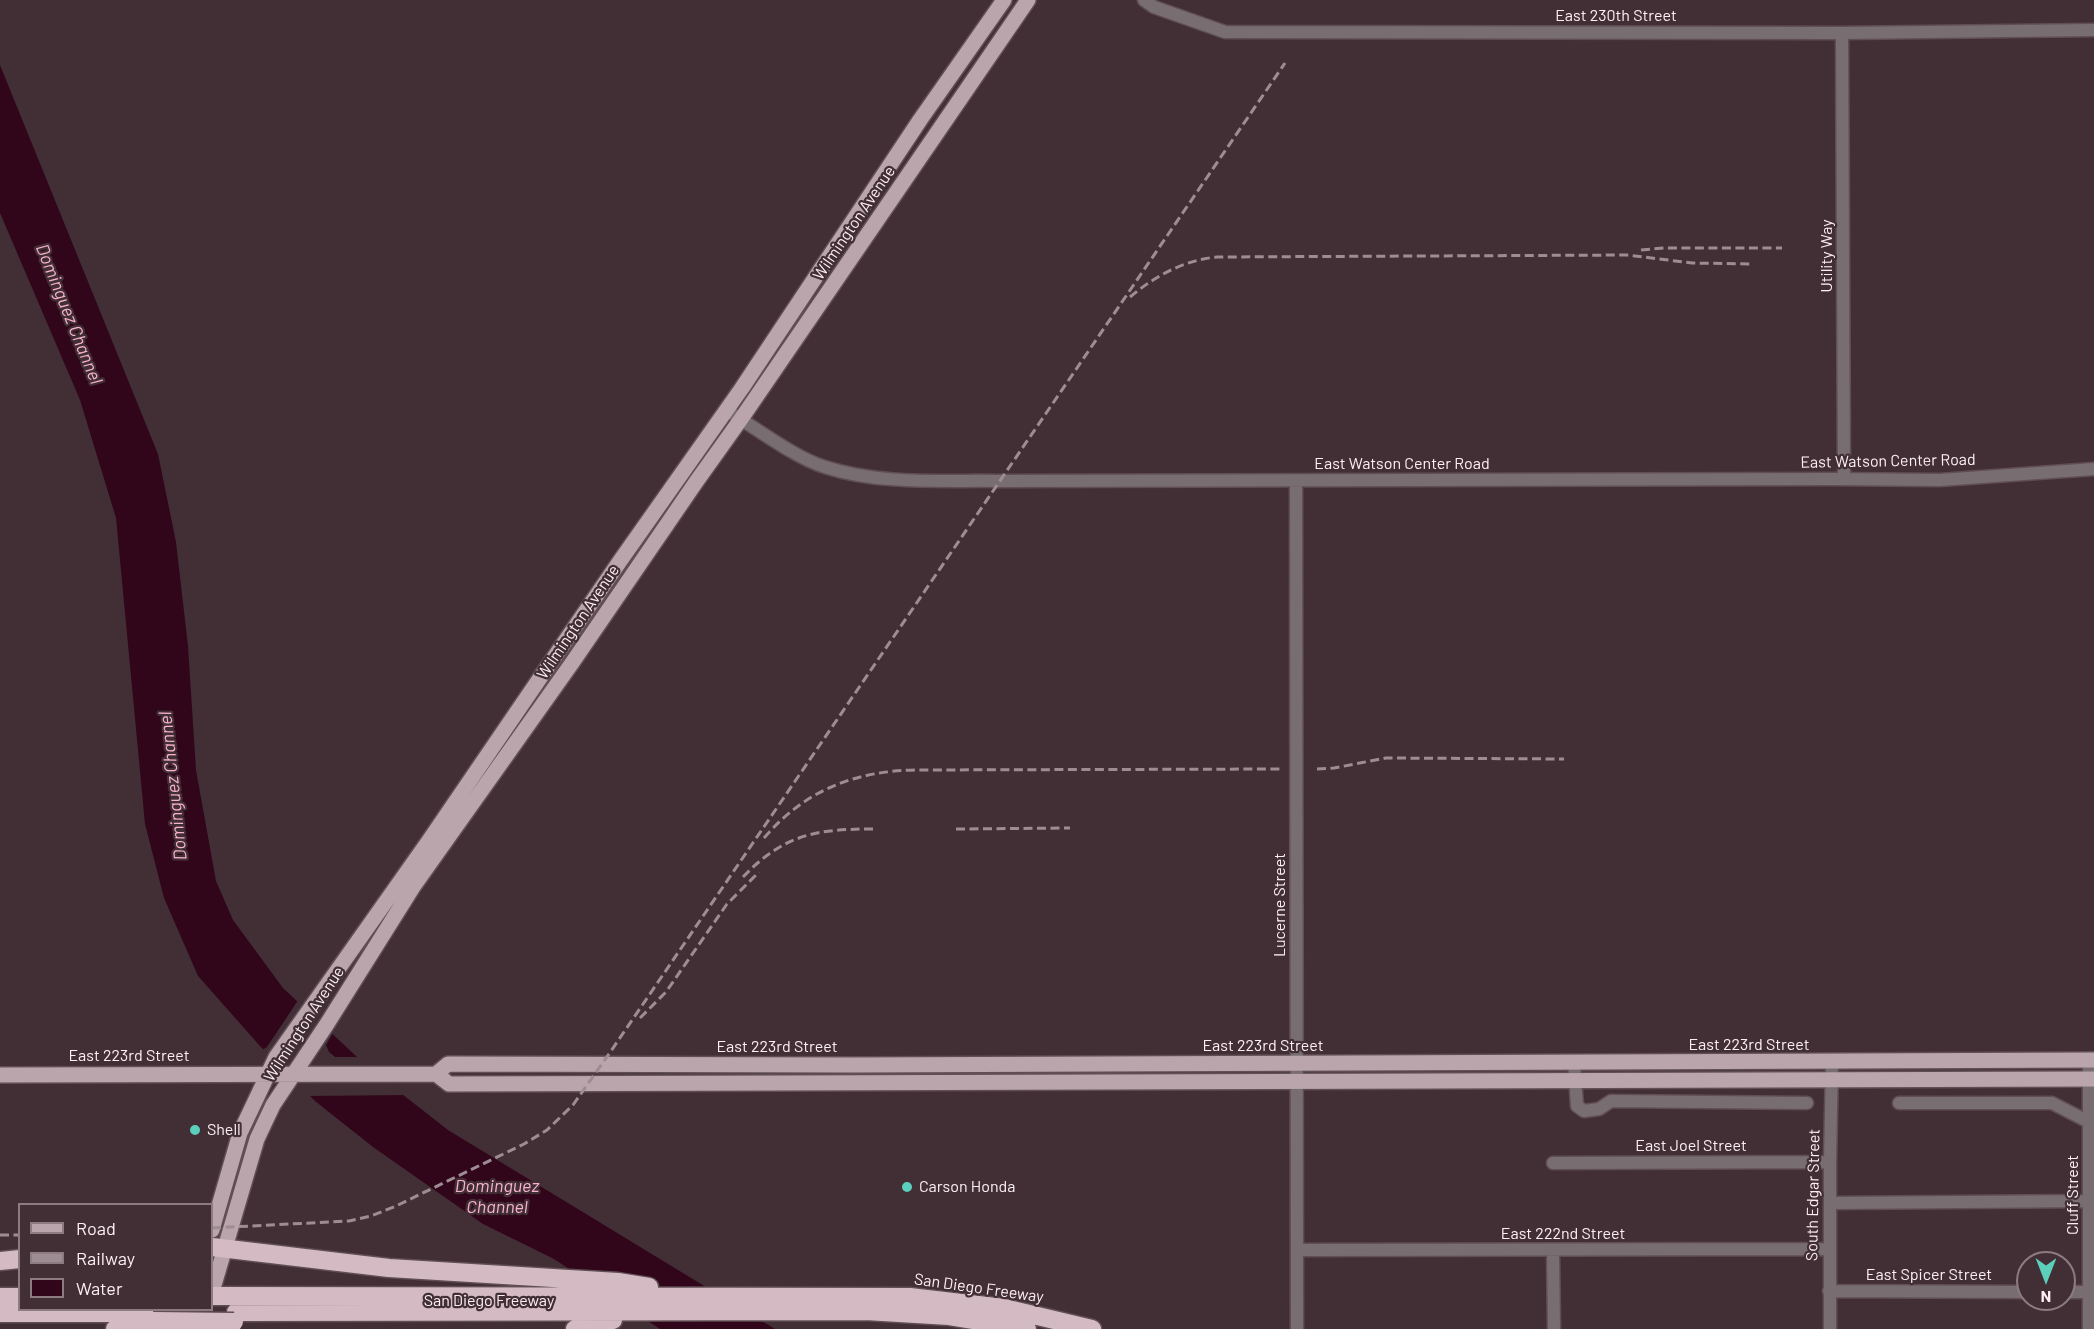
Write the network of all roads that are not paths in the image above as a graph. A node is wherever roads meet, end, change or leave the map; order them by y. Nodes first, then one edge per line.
1 (1004, 0) edge
2 (1028, 0) edge
3 (1144, 0) edge
4 (2094, 30) edge
5 (1842, 33) junction
6 (726, 410) junction
7 (741, 419) junction
8 (2094, 468) edge
9 (1844, 479) junction
10 (1296, 481) junction
11 (520, 709) junction
12 (533, 718) junction
13 (2091, 1060) edge
14 (1832, 1062) junction
15 (1574, 1063) junction
16 (1297, 1064) junction
17 (294, 1073) junction
18 (436, 1074) junction
19 (0, 1075) edge
20 (263, 1075) junction
21 (2091, 1079) edge
22 (1575, 1082) junction
23 (1832, 1082) junction
24 (1297, 1083) junction
25 (1807, 1103) dead end
26 (1899, 1103) dead end
27 (2089, 1122) junction
28 (1830, 1162) junction
29 (1553, 1163) dead end
30 (226, 1180) junction
31 (243, 1187) junction
32 (2089, 1201) junction
33 (1830, 1203) junction
34 (213, 1226) edge
35 (219, 1247) edge
36 (1829, 1249) junction
37 (1297, 1250) junction
38 (1553, 1251) junction
39 (18, 1259) edge
40 (0, 1261) edge
41 (213, 1287) edge
42 (1829, 1291) junction
43 (2016, 1292) edge
44 (2076, 1292) edge
45 (2090, 1292) junction
46 (213, 1295) edge
47 (701, 1296) junction
48 (0, 1297) edge
49 (18, 1297) edge
50 (18, 1306) edge
51 (213, 1306) edge
52 (0, 1307) edge
53 (238, 1309) junction
54 (186, 1311) edge
55 (206, 1311) edge
56 (0, 1313) edge
57 (776, 1313) junction
58 (154, 1317) junction
59 (613, 1320) junction
60 (0, 1322) edge
61 (115, 1329) edge
62 (180, 1329) edge
63 (200, 1329) edge
64 (575, 1329) edge
65 (977, 1329) edge
66 (1027, 1329) edge
67 (1055, 1329) edge
68 (1092, 1329) edge
69 (1297, 1329) edge
70 (1554, 1329) edge
71 (1830, 1329) edge
72 (2089, 1329) edge

1 - 6 main road, Wilmington Avenue
2 - 7 main road, Wilmington Avenue
3 - 5 street, East 230th Street
4 - 5 street, East 230th Street
5 - 9 street, Utility Way
6 - 7 street, East Watson Center Road
6 - 11 main road, Wilmington Avenue
7 - 10 street, East Watson Center Road
7 - 12 main road, Wilmington Avenue
8 - 9 street, East Watson Center Road
9 - 10 street, East Watson Center Road
10 - 16 street, Lucerne Street
11 - 12 main road
11 - 20 main road, Wilmington Avenue
12 - 17 main road, Wilmington Avenue
13 - 14 main road, East 223rd Street
13 - 21 street, Cluff Street
14 - 15 main road, East 223rd Street
14 - 23 street, South Edgar Street
15 - 16 main road, East 223rd Street
15 - 22 street
16 - 18 main road, East 223rd Street
16 - 24 street, Lucerne Street
17 - 18 main road, East 223rd Street
17 - 20 main road, East 223rd Street
17 - 31 main road, Wilmington Avenue
18 - 24 main road, East 223rd Street
19 - 20 main road, East 223rd Street
20 - 30 main road, Wilmington Avenue
21 - 23 main road, East 223rd Street
21 - 27 street, Cluff Street
22 - 23 main road, East 223rd Street
22 - 24 main road, East 223rd Street
22 - 25 street
23 - 28 street, South Edgar Street
24 - 37 street, Lucerne Street
26 - 27 street
27 - 32 street, Cluff Street
28 - 29 street, East Joel Street
28 - 33 street, South Edgar Street
30 - 31 main road
30 - 34 main road, Wilmington Avenue
31 - 35 main road, Wilmington Avenue
32 - 33 street
32 - 45 street, Cluff Street
33 - 36 street, South Edgar Street
35 - 41 main road, Wilmington Avenue
35 - 47 highway
36 - 38 street, East 222nd Street
36 - 42 street, South Edgar Street
37 - 38 street, East 222nd Street
37 - 69 street, Lucerne Street
38 - 70 street
39 - 40 highway
42 - 43 street, East Spicer Street
42 - 71 street, South Edgar Street
44 - 45 street
45 - 72 street, Cluff Street
46 - 53 highway, San Diego Freeway
47 - 53 highway, San Diego Freeway
47 - 68 highway, San Diego Freeway
48 - 49 highway
50 - 52 highway
51 - 53 highway
53 - 57 highway
53 - 58 highway, San Diego Freeway, bridge
53 - 59 highway, San Diego Freeway
54 - 62 main road
55 - 63 main road
56 - 58 highway
57 - 59 highway, San Diego Freeway
57 - 65 highway, San Diego Freeway
57 - 66 highway
57 - 67 highway
58 - 60 highway, San Diego Freeway
58 - 61 highway
59 - 64 highway

